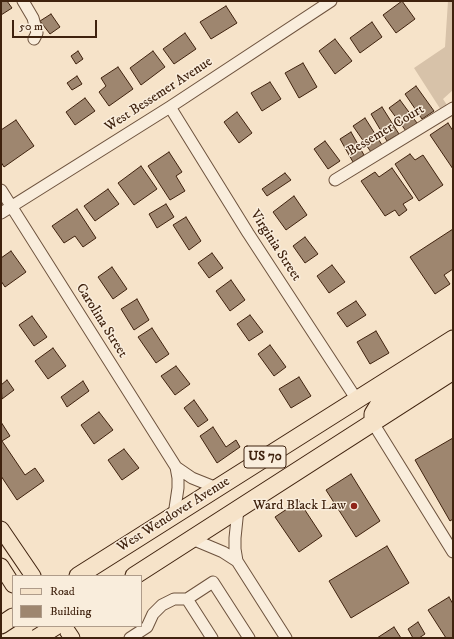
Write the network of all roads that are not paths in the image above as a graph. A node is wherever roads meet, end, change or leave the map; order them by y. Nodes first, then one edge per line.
1 (23, 1) edge
2 (331, 1) edge
3 (34, 39) dead end
4 (170, 107) junction
5 (453, 108) edge
6 (335, 180) dead end
7 (1, 190) edge
8 (11, 206) junction
9 (1, 212) edge
10 (453, 339) edge
11 (453, 355) edge
12 (453, 372) edge
13 (357, 400) junction
14 (373, 423) junction
15 (176, 467) junction
16 (217, 488) junction
17 (238, 509) junction
18 (174, 515) junction
19 (1, 529) edge
20 (192, 538) junction
21 (453, 552) edge
22 (238, 561) junction
23 (1, 566) edge
24 (32, 575) edge
25 (80, 575) edge
26 (136, 575) edge
27 (12, 583) edge
28 (187, 599) junction
29 (40, 627) edge
30 (54, 627) edge
31 (65, 627) edge
32 (37, 638) edge
33 (46, 638) edge
34 (72, 638) edge
35 (130, 638) edge
36 (212, 638) edge
37 (249, 638) edge
38 (286, 638) edge

1 - 3 street
2 - 4 street, West Bessemer Avenue
4 - 8 street, West Bessemer Avenue
4 - 13 street, Virginia Street
5 - 6 street, Bessemer Court
7 - 8 street, Carolina Street
8 - 9 street, West Bessemer Avenue
8 - 15 street, Carolina Street
10 - 13 highway, West Wendover Avenue / US 70
11 - 14 highway
12 - 14 highway, West Wendover Avenue / US 70
13 - 16 highway, West Wendover Avenue / US 70
14 - 17 highway, West Wendover Avenue / US 70
14 - 21 street
15 - 16 street, Carolina Street
15 - 18 street, Carolina Street
16 - 18 highway, West Wendover Avenue / US 70
17 - 20 highway, West Wendover Avenue / US 70
17 - 22 street
18 - 25 highway, West Wendover Avenue / US 70
19 - 24 main road
20 - 22 street
20 - 26 highway, West Wendover Avenue / US 70
22 - 38 street
23 - 27 main road
28 - 35 street
28 - 36 street
28 - 37 street
29 - 33 main road
30 - 32 highway, bridge
31 - 34 main road

